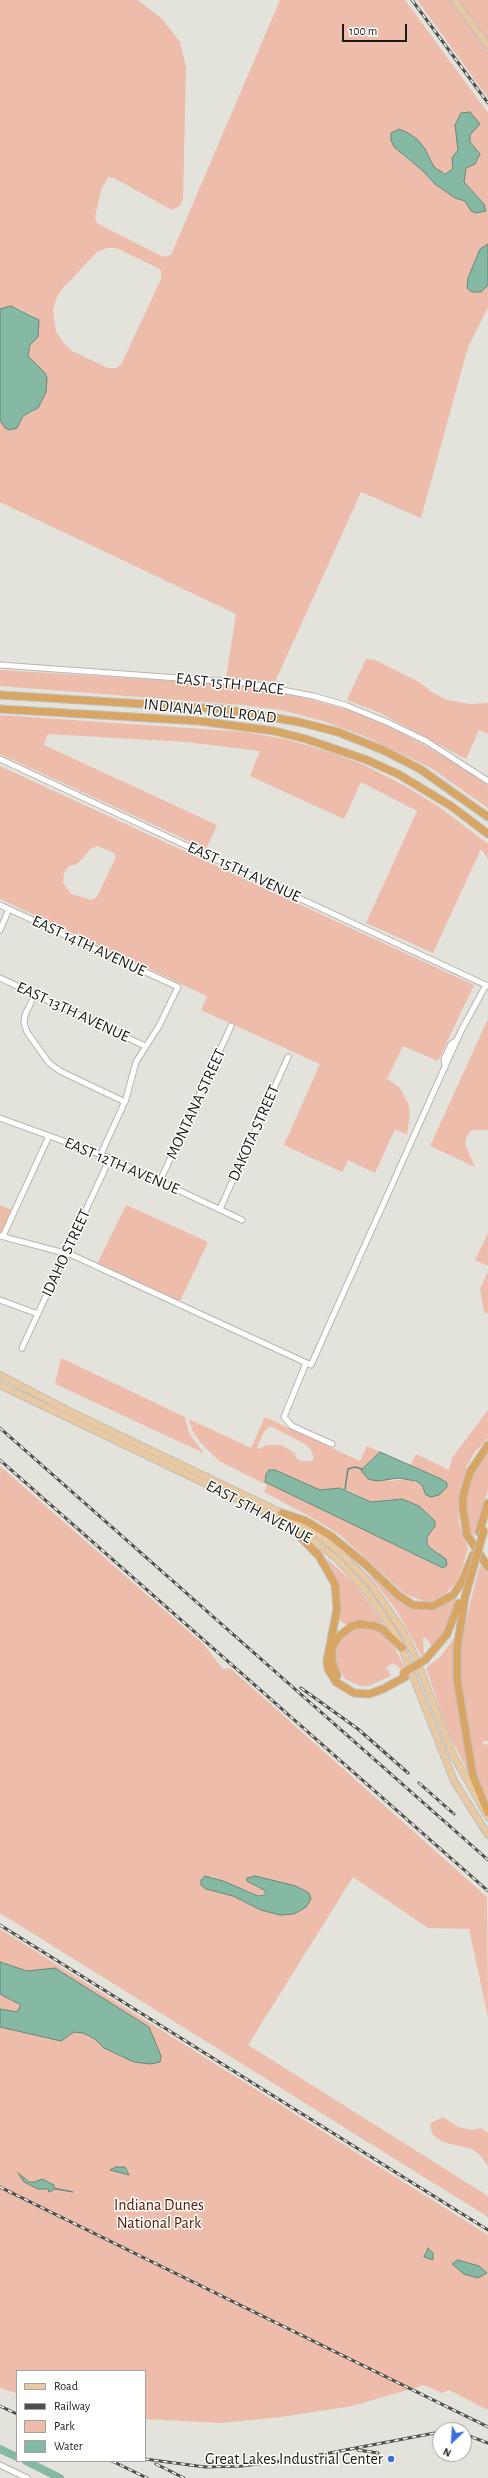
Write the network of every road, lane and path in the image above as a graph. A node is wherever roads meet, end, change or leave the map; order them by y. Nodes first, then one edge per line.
1 (454, 0) edge
2 (488, 46) edge
3 (0, 665) edge
4 (0, 695) edge
5 (0, 709) edge
6 (0, 759) edge
7 (488, 781) edge
8 (488, 817) edge
9 (488, 834) edge
10 (0, 904) edge
11 (10, 909) junction
12 (0, 930) edge
13 (0, 978) edge
14 (487, 986) edge
15 (34, 994) junction
16 (231, 1026) dead end
17 (457, 1040) junction
18 (146, 1046) junction
19 (288, 1057) dead end
20 (445, 1066) junction
21 (125, 1102) junction
22 (0, 1118) edge
23 (49, 1136) junction
24 (101, 1154) junction
25 (110, 1158) junction
26 (160, 1181) junction
27 (220, 1209) junction
28 (242, 1220) dead end
29 (1, 1236) edge
30 (66, 1254) junction
31 (0, 1300) edge
32 (38, 1314) junction
33 (22, 1348) dead end
34 (306, 1363) junction
35 (0, 1375) edge
36 (0, 1385) edge
37 (332, 1444) dead end
38 (488, 1445) edge
39 (488, 1503) edge
40 (282, 1513) junction
41 (488, 1517) edge
42 (286, 1523) junction
43 (482, 1531) junction
44 (488, 1568) edge
45 (460, 1596) junction
46 (462, 1609) junction
47 (402, 1648) junction
48 (426, 1662) junction
49 (404, 1675) junction
50 (488, 1813) edge
51 (488, 1817) edge
52 (488, 1835) edge
53 (0, 2464) edge
54 (27, 2478) edge

1 - 2 main road
3 - 7 street, EAST 15TH PLACE
4 - 8 highway, INDIANA TOLL ROAD
5 - 9 highway, INDIANA TOLL ROAD
6 - 14 street, EAST 15TH AVENUE
10 - 11 street, EAST 14TH AVENUE
11 - 12 street
11 - 18 street, EAST 14TH AVENUE
13 - 15 street, EAST 13TH AVENUE
14 - 17 street
15 - 18 street, EAST 13TH AVENUE
15 - 21 street
16 - 26 street, MONTANA STREET
17 - 20 street
17 - 20 street
18 - 21 street
19 - 27 street, DAKOTA STREET
20 - 34 street
21 - 24 street
22 - 23 street, EAST 12TH AVENUE
23 - 24 street, EAST 12TH AVENUE
23 - 29 street
24 - 25 street, EAST 12TH AVENUE
25 - 26 street, EAST 12TH AVENUE
25 - 30 street, IDAHO STREET
26 - 27 street, EAST 12TH AVENUE
27 - 28 street, EAST 12TH AVENUE
29 - 30 street
30 - 32 street, IDAHO STREET
30 - 34 street
31 - 32 street
32 - 33 street, IDAHO STREET
34 - 37 street
35 - 40 main road, EAST 5TH AVENUE
36 - 42 main road, EAST 5TH AVENUE
38 - 44 highway
39 - 43 highway
40 - 45 highway
40 - 51 main road, EAST 5TH AVENUE
41 - 43 highway
42 - 47 main road, EAST 5TH AVENUE
42 - 49 highway
43 - 45 highway, bridge
43 - 45 highway
45 - 46 highway
45 - 48 highway
46 - 48 highway
46 - 50 highway
47 - 49 highway
47 - 52 main road, EAST 5TH AVENUE
48 - 49 highway, bridge
53 - 54 street

